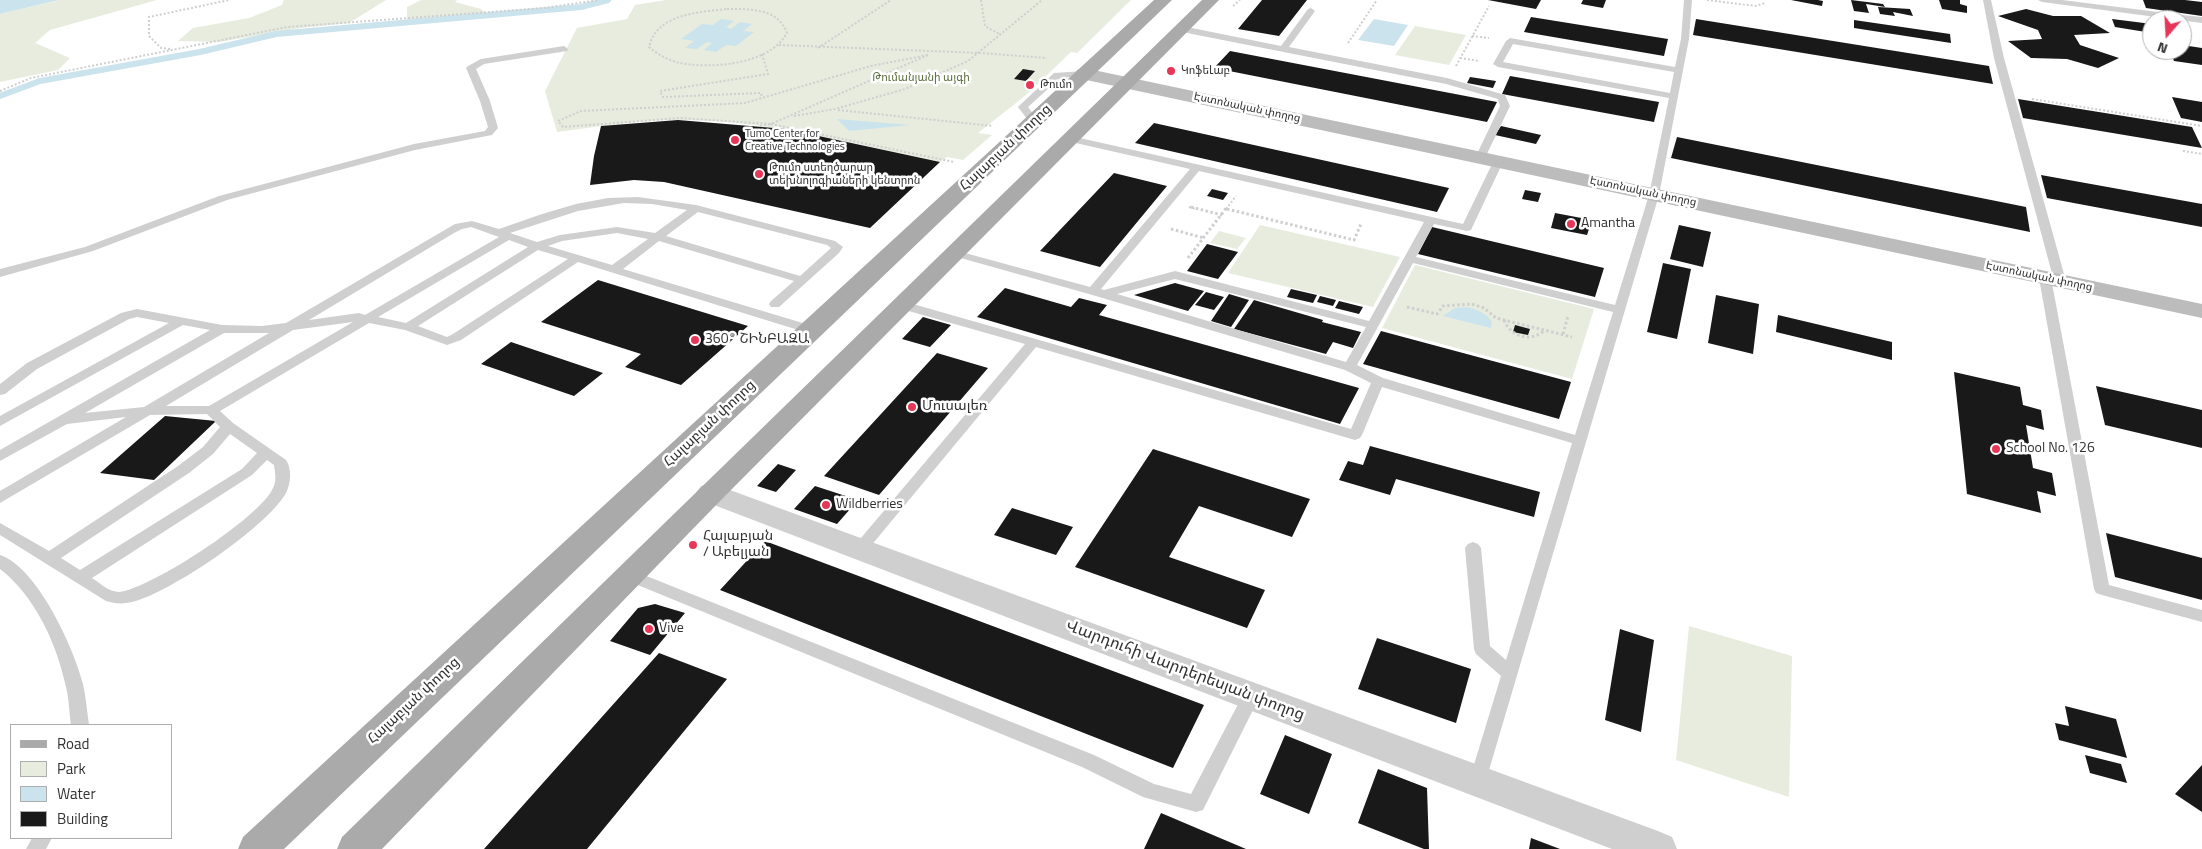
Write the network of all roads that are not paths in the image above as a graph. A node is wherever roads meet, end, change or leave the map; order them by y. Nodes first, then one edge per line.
1 (1164, 0) edge
2 (1211, 0) edge
3 (1688, 0) edge
4 (1987, 0) edge
5 (2042, 0) edge
6 (1311, 11) dead end
7 (2202, 20) edge
8 (1182, 29) junction
9 (564, 49) dead end
10 (1283, 49) junction
11 (1678, 70) junction
12 (1084, 74) junction
13 (1128, 83) junction
14 (1673, 96) junction
15 (1072, 139) junction
16 (1489, 160) junction
17 (1196, 167) junction
18 (1654, 195) junction
19 (696, 208) junction
20 (1431, 220) junction
21 (504, 235) junction
22 (658, 237) junction
23 (537, 246) junction
24 (954, 253) junction
25 (577, 258) junction
26 (1409, 259) junction
27 (615, 269) junction
28 (0, 274) edge
29 (802, 280) junction
30 (2053, 280) junction
31 (1098, 292) junction
32 (774, 304) dead end
33 (902, 306) junction
34 (1620, 310) junction
35 (2202, 311) edge
36 (367, 319) junction
37 (181, 321) junction
38 (289, 326) junction
39 (1372, 326) junction
40 (408, 327) junction
41 (222, 329) junction
42 (812, 330) junction
43 (1032, 344) junction
44 (1350, 367) junction
45 (1378, 381) junction
46 (0, 391) edge
47 (147, 410) junction
48 (212, 410) junction
49 (0, 422) edge
50 (59, 422) junction
51 (228, 426) junction
52 (1580, 441) junction
53 (265, 452) junction
54 (0, 456) edge
55 (711, 493) junction
56 (0, 498) edge
57 (0, 528) edge
58 (1473, 548) dead end
59 (860, 550) junction
60 (49, 558) junction
61 (0, 561) edge
62 (629, 575) junction
63 (80, 577) junction
64 (2202, 616) edge
65 (1510, 674) junction
66 (1251, 696) junction
67 (80, 724) edge
68 (1478, 781) junction
69 (258, 849) edge
70 (356, 849) edge
71 (1658, 849) edge

1 - 12 main road, Հալաբյան փողոց
2 - 8 main road
3 - 11 lane
4 - 30 lane
5 - 7 lane
6 - 10 lane
8 - 10 lane
8 - 13 main road
9 - 28 lane
10 - 16 lane
11 - 14 lane
11 - 14 lane
12 - 13 street, Էստոնական փողոց
12 - 42 main road, Հալաբյան փողոց
13 - 15 main road
13 - 16 street, Էստոնական փողոց
14 - 18 lane
15 - 17 lane
15 - 24 main road
16 - 18 street, Էստոնական փողոց
16 - 20 lane
17 - 20 lane
17 - 31 lane
18 - 30 street, Էստոնական փողոց
18 - 34 lane
19 - 21 lane
19 - 22 lane
19 - 29 lane
20 - 26 lane
21 - 23 lane
21 - 36 lane
21 - 38 lane
22 - 23 lane
22 - 27 lane
22 - 29 lane
23 - 25 lane
23 - 40 lane
24 - 31 lane
24 - 33 main road
25 - 27 lane
25 - 40 lane
26 - 34 lane
26 - 39 lane
27 - 42 lane
29 - 32 lane
30 - 35 street, Էստոնական փողոց
30 - 64 lane
31 - 39 lane
31 - 44 lane
33 - 43 lane
33 - 55 main road
34 - 52 lane
36 - 38 lane
36 - 40 lane
36 - 48 lane
37 - 41 lane
37 - 46 lane
37 - 49 lane
38 - 41 lane
38 - 47 lane
39 - 44 lane
41 - 50 lane
42 - 69 main road, Հալաբյան փողոց
43 - 45 lane
43 - 59 lane
44 - 45 lane
45 - 52 lane
47 - 48 lane
47 - 50 lane
47 - 56 lane
48 - 51 lane
50 - 54 lane
51 - 53 lane
51 - 60 lane
52 - 65 lane
53 - 63 lane
53 - 63 lane
55 - 59 street, Վարդուհի Վարդերեսյան փողոց
55 - 62 main road
57 - 60 lane
58 - 65 lane
59 - 66 street, Վարդուհի Վարդերեսյան փողոց
60 - 63 lane
61 - 67 lane
62 - 66 lane
62 - 70 main road
65 - 68 lane
66 - 68 street, Վարդուհի Վարդերեսյան փողոց
68 - 71 street, Վարդուհի Վարդերեսյան փողոց

